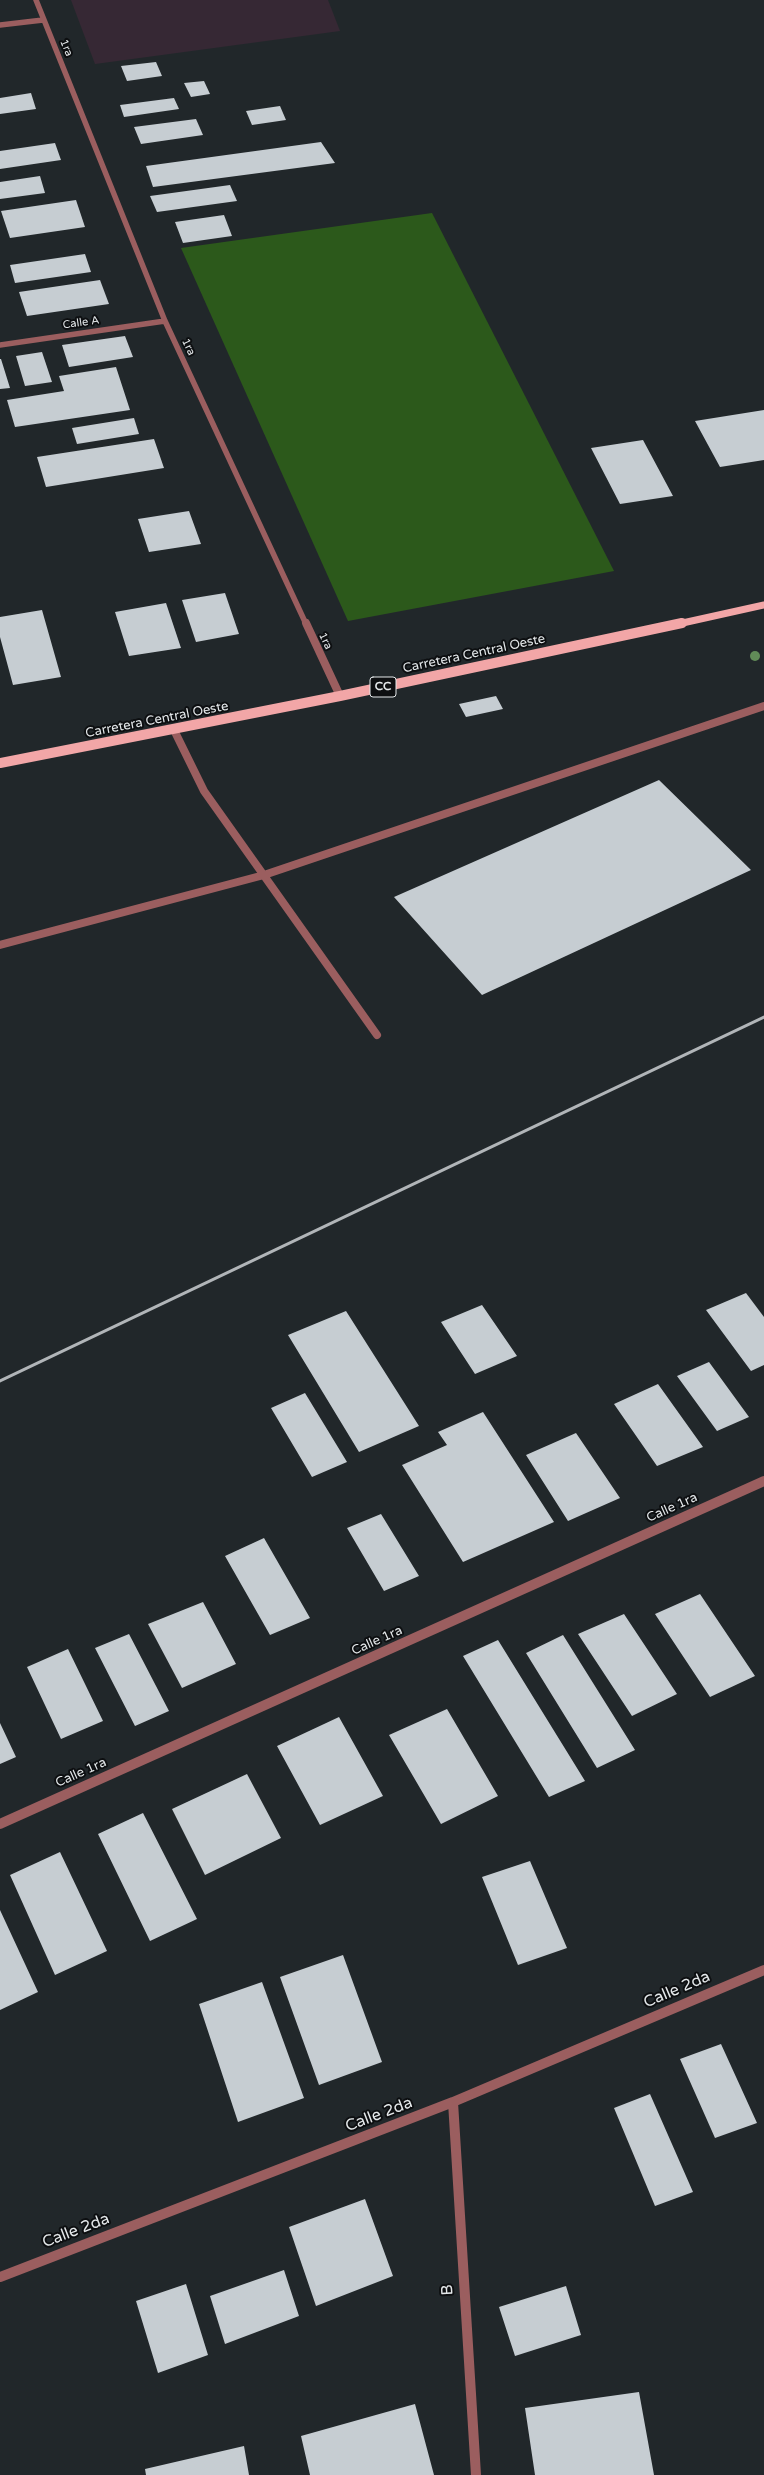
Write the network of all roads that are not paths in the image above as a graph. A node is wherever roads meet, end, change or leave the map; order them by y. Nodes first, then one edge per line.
1 (36, 0) edge
2 (43, 20) junction
3 (0, 25) edge
4 (165, 321) junction
5 (0, 345) edge
6 (764, 605) edge
7 (340, 696) junction
8 (764, 706) edge
9 (174, 730) junction
10 (0, 763) edge
11 (264, 875) junction
12 (0, 945) edge
13 (377, 1035) dead end
14 (764, 1481) edge
15 (0, 1824) edge
16 (764, 1970) edge
17 (453, 2102) junction
18 (0, 2277) edge
19 (476, 2475) edge

1 - 2 street, 1ra
2 - 3 street
2 - 4 street, 1ra
4 - 5 street, Calle A
4 - 7 street, 1ra
6 - 7 main road, Carretera Central Oeste / CC
7 - 9 main road, Carretera Central Oeste / CC
8 - 11 street
9 - 10 main road, Carretera Central Oeste / CC
9 - 11 street
11 - 12 street
11 - 13 street
14 - 15 street, Calle 1ra
16 - 17 street, Calle 2da
17 - 18 street, Calle 2da
17 - 19 street, B

